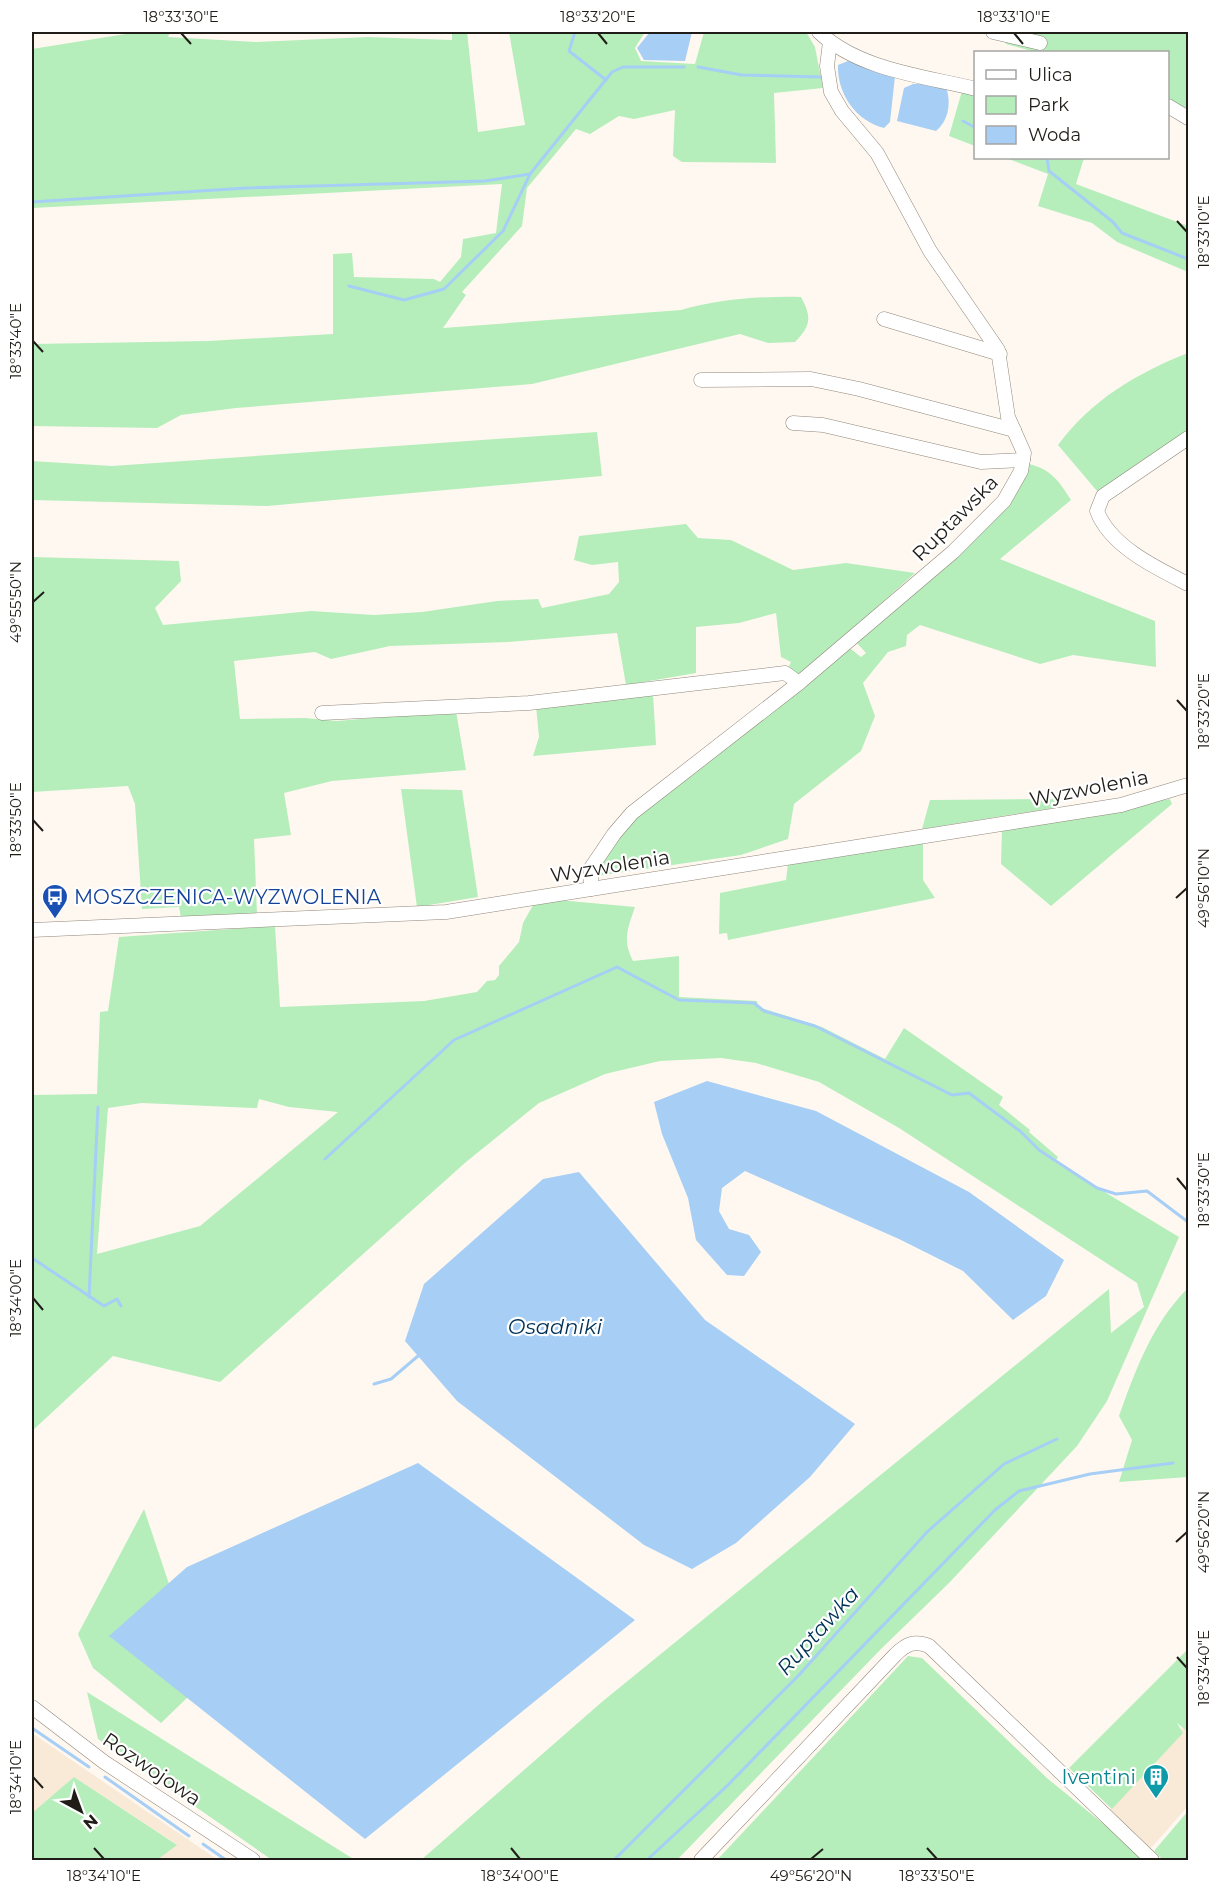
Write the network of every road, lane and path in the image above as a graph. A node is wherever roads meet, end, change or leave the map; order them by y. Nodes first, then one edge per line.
1 (819, 32) edge
2 (993, 32) edge
3 (830, 42) junction
4 (1040, 43) dead end
5 (974, 89) edge
6 (1169, 107) edge
7 (1188, 118) edge
8 (884, 319) dead end
9 (1000, 354) junction
10 (701, 380) dead end
11 (793, 423) dead end
12 (1014, 430) junction
13 (1188, 438) edge
14 (1023, 460) junction
15 (1188, 584) edge
16 (800, 683) junction
17 (322, 713) dead end
18 (1188, 785) edge
19 (591, 889) junction
20 (32, 930) edge
21 (32, 1707) edge
22 (253, 1860) edge
23 (701, 1860) edge
24 (1152, 1860) edge

1 - 3 street
2 - 4 street
3 - 5 street
3 - 9 street
6 - 7 street
8 - 9 street
9 - 12 street
10 - 12 street
11 - 14 street
12 - 14 street
13 - 15 street
14 - 16 street, Ruptawska
16 - 17 street
16 - 19 street, Ruptawska
18 - 19 street, Wyzwolenia
19 - 20 street, Wyzwolenia
21 - 22 street, Rozwojowa
23 - 24 street

